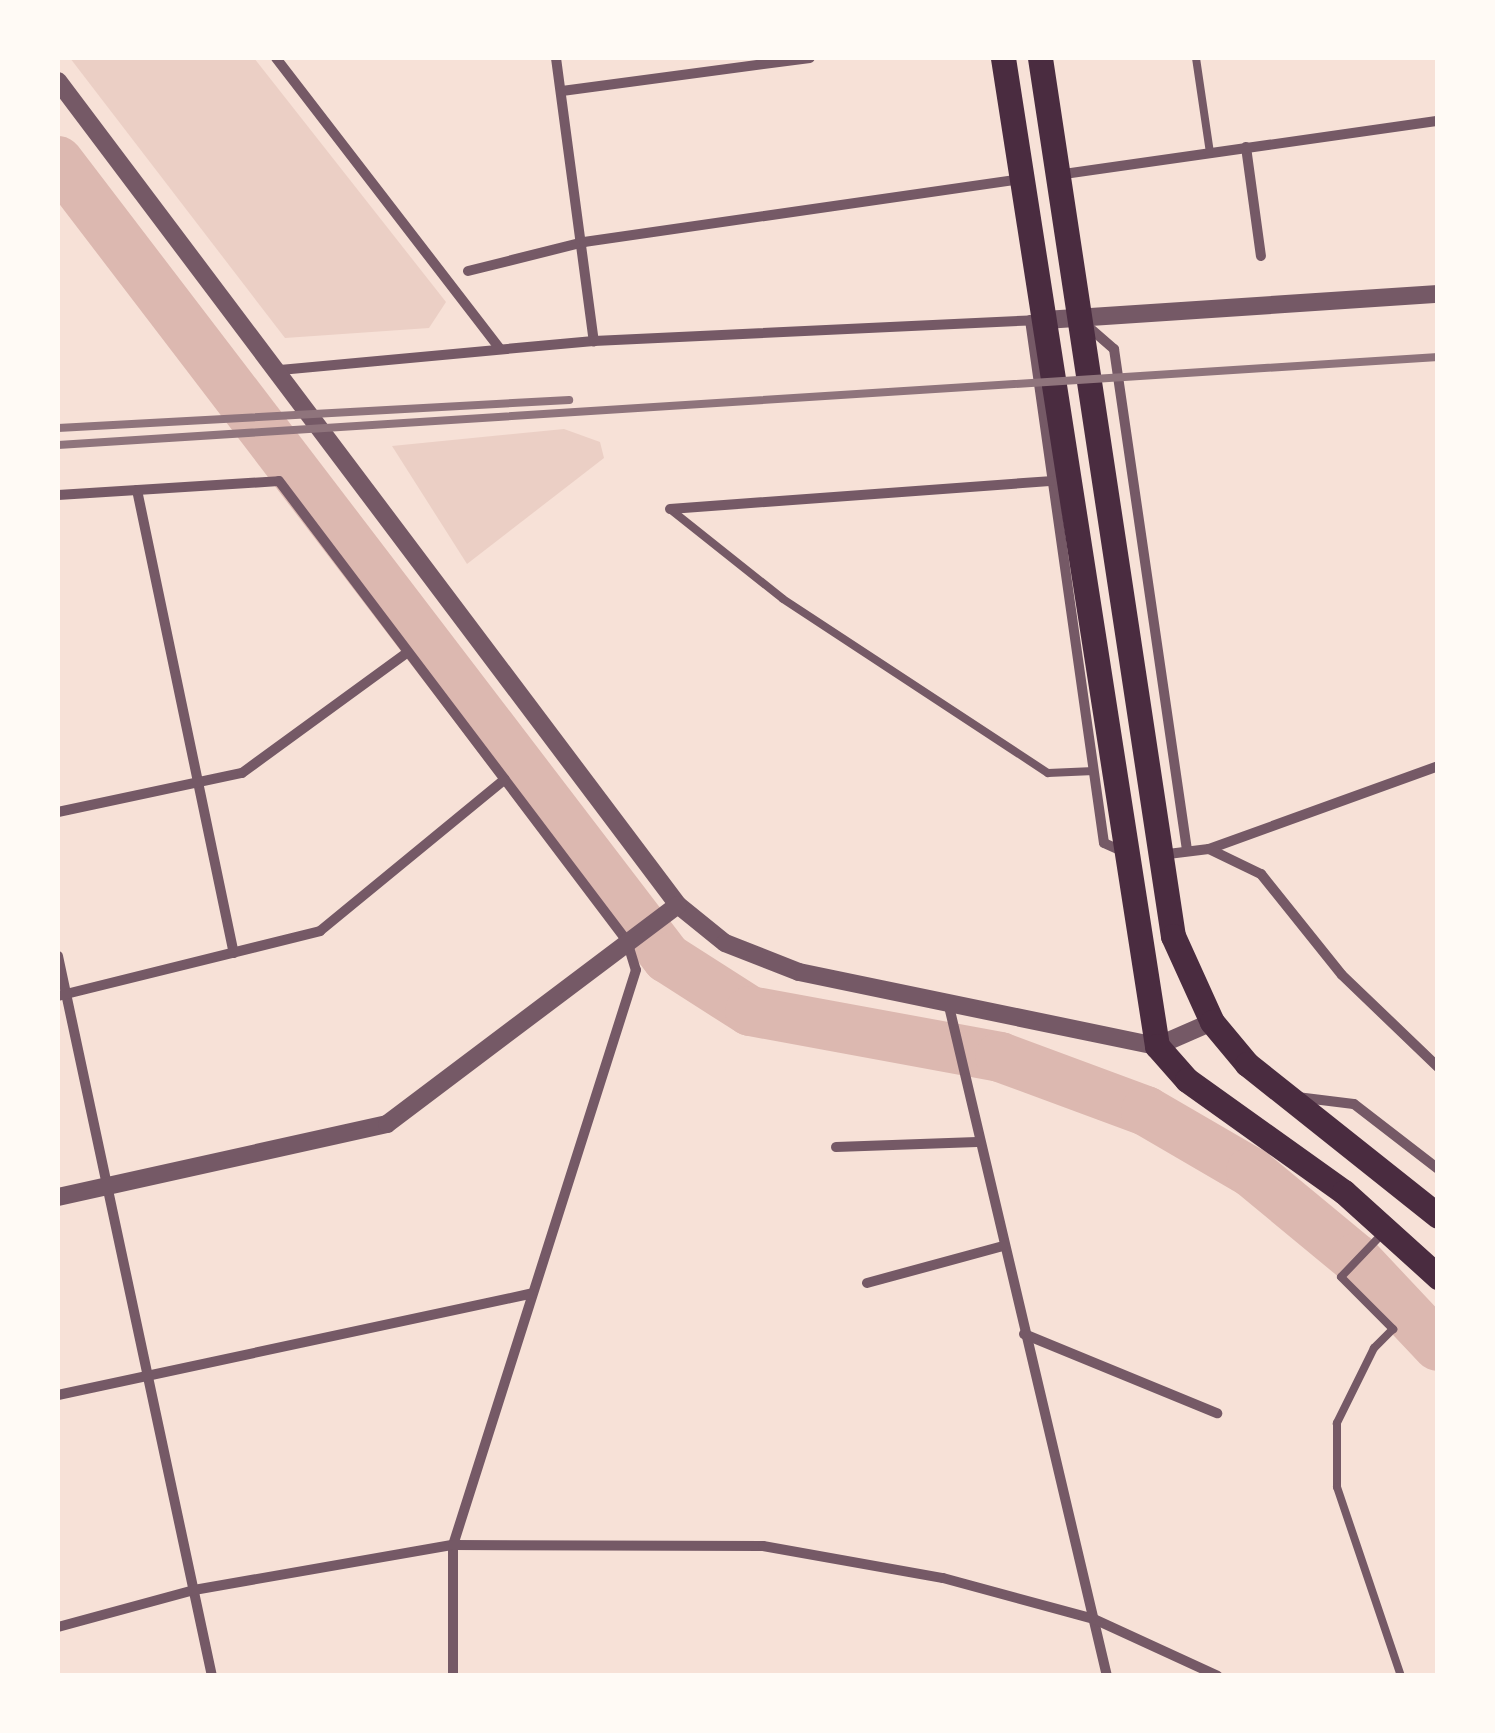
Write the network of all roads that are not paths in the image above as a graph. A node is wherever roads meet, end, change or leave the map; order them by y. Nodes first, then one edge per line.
1 (276, 58) edge
2 (556, 58) edge
3 (810, 58) edge
4 (1003, 58) edge
5 (1040, 58) edge
6 (1196, 58) edge
7 (58, 81) edge
8 (562, 92) junction
9 (1438, 122) edge
10 (1246, 147) junction
11 (1210, 152) junction
12 (1057, 175) junction
13 (1020, 180) junction
14 (584, 242) junction
15 (1261, 256) dead end
16 (468, 270) dead end
17 (1438, 294) edge
18 (1076, 316) junction
19 (1038, 320) junction
20 (594, 341) junction
21 (499, 348) junction
22 (280, 370) junction
23 (1053, 481) junction
24 (136, 490) junction
25 (58, 495) edge
26 (670, 509) joint
27 (408, 652) junction
28 (1438, 766) edge
29 (1094, 771) junction
30 (504, 779) junction
31 (198, 782) junction
32 (58, 812) edge
33 (1187, 850) junction
34 (1209, 850) junction
35 (1125, 852) junction
36 (1160, 855) junction
37 (678, 905) junction
38 (627, 941) junction
39 (234, 954) junction
40 (58, 956) edge
41 (62, 996) edge
42 (947, 996) junction
43 (1212, 1022) junction
44 (1157, 1046) junction
45 (1438, 1067) edge
46 (1292, 1097) junction
47 (977, 1142) junction
48 (836, 1147) dead end
49 (1438, 1169) edge
50 (108, 1185) junction
51 (58, 1197) edge
52 (1438, 1216) edge
53 (1387, 1230) junction
54 (1002, 1246) junction
55 (1438, 1277) edge
56 (867, 1283) dead end
57 (530, 1294) junction
58 (1024, 1334) junction
59 (148, 1374) junction
60 (58, 1396) edge
61 (1217, 1413) dead end
62 (453, 1544) junction
63 (194, 1590) junction
64 (1094, 1619) junction
65 (58, 1628) edge
66 (212, 1676) edge
67 (453, 1676) edge
68 (1107, 1676) edge
69 (1218, 1676) edge
70 (1401, 1676) edge

1 - 21 street
2 - 8 street
3 - 8 street
4 - 13 main road
5 - 12 main road
6 - 11 lane
7 - 22 street
8 - 14 street
9 - 10 street
10 - 11 street
10 - 15 street
11 - 12 street
12 - 18 main road
13 - 14 street
13 - 19 main road
14 - 16 street
14 - 20 street
17 - 18 street
18 - 19 street
18 - 33 street
18 - 36 main road
19 - 20 street
19 - 23 street
19 - 35 main road
20 - 21 street
21 - 22 street
22 - 37 street
23 - 26 street
23 - 29 street
24 - 25 street
24 - 27 street
24 - 31 street
26 - 29 lane
27 - 30 street
27 - 31 street
28 - 34 street
29 - 35 street
30 - 38 street
30 - 39 street
31 - 32 street
31 - 39 street
33 - 34 street
33 - 36 street
34 - 45 street
35 - 44 main road
36 - 43 main road
37 - 38 street
37 - 42 street
38 - 50 street
38 - 57 street
39 - 41 street
40 - 41 street
41 - 50 street
42 - 44 street
42 - 47 street
43 - 44 street
43 - 46 main road
44 - 53 main road
46 - 49 street
46 - 52 main road
47 - 48 street
47 - 54 street
50 - 51 street
50 - 59 street
53 - 55 main road
53 - 70 lane
54 - 56 street
54 - 58 street
57 - 59 street
57 - 62 street
58 - 61 street
58 - 64 street
59 - 60 street
59 - 63 street
62 - 63 street
62 - 64 street
62 - 67 street
63 - 65 street
63 - 66 street
64 - 68 street
64 - 69 street

